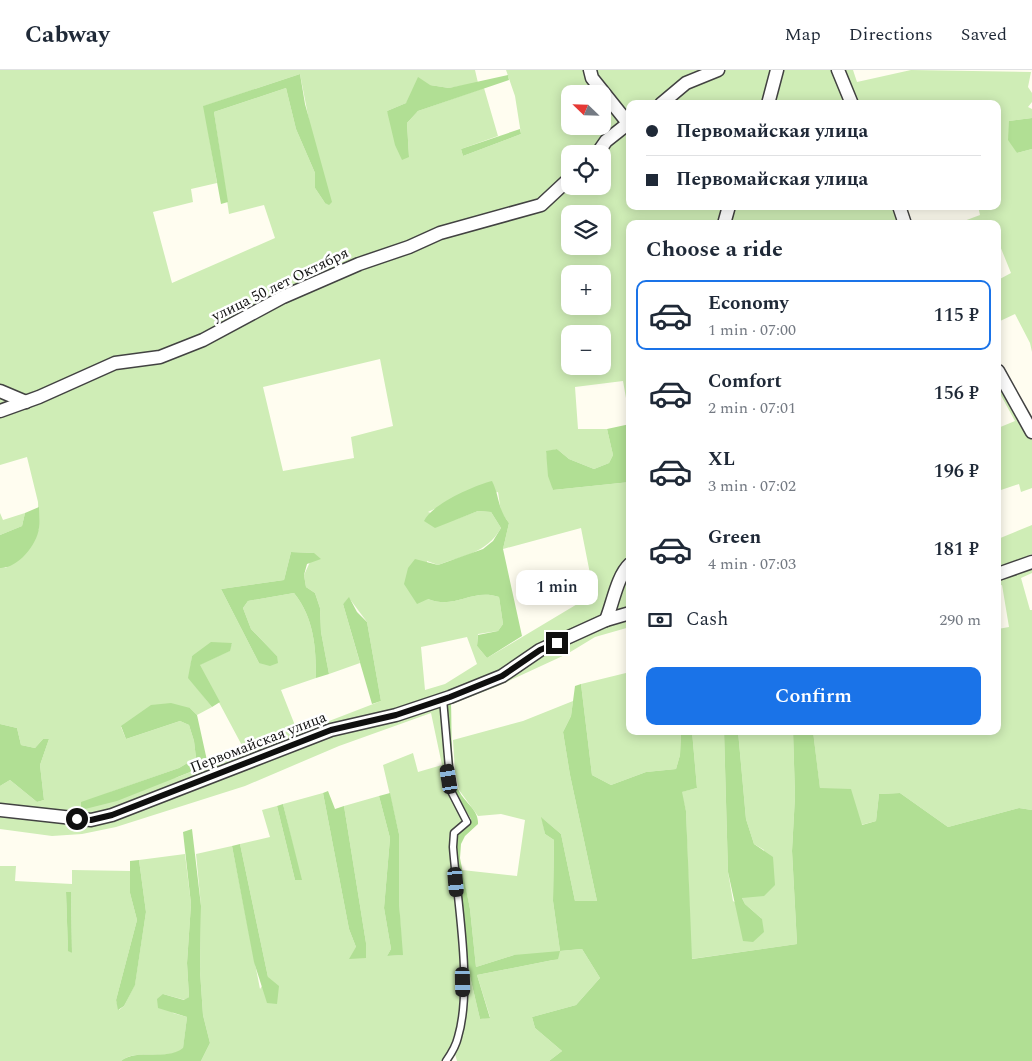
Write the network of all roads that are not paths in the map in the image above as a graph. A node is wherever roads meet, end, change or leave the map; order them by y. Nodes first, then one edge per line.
1 (590, 70) edge
2 (718, 70) edge
3 (777, 70) edge
4 (838, 70) edge
5 (667, 100) edge
6 (769, 100) edge
7 (850, 100) edge
8 (626, 119) edge
9 (626, 125) edge
10 (603, 145) edge
11 (561, 186) edge
12 (1001, 375) edge
13 (0, 392) edge
14 (26, 402) junction
15 (0, 410) edge
16 (1032, 432) edge
17 (1032, 562) edge
18 (626, 570) edge
19 (1001, 573) edge
20 (626, 614) edge
21 (606, 620) junction
22 (443, 699) junction
23 (0, 810) edge
24 (446, 1061) edge

1 - 8 street
2 - 5 street
3 - 6 street
4 - 7 street
9 - 10 street
11 - 14 street, улица 50 лет Октября
12 - 16 street
13 - 14 street
14 - 15 street, улица 50 лет Октября
17 - 19 street
18 - 21 street
20 - 21 street, Первомайская улица
21 - 22 street, Первомайская улица
22 - 23 street, Первомайская улица
22 - 24 lane

